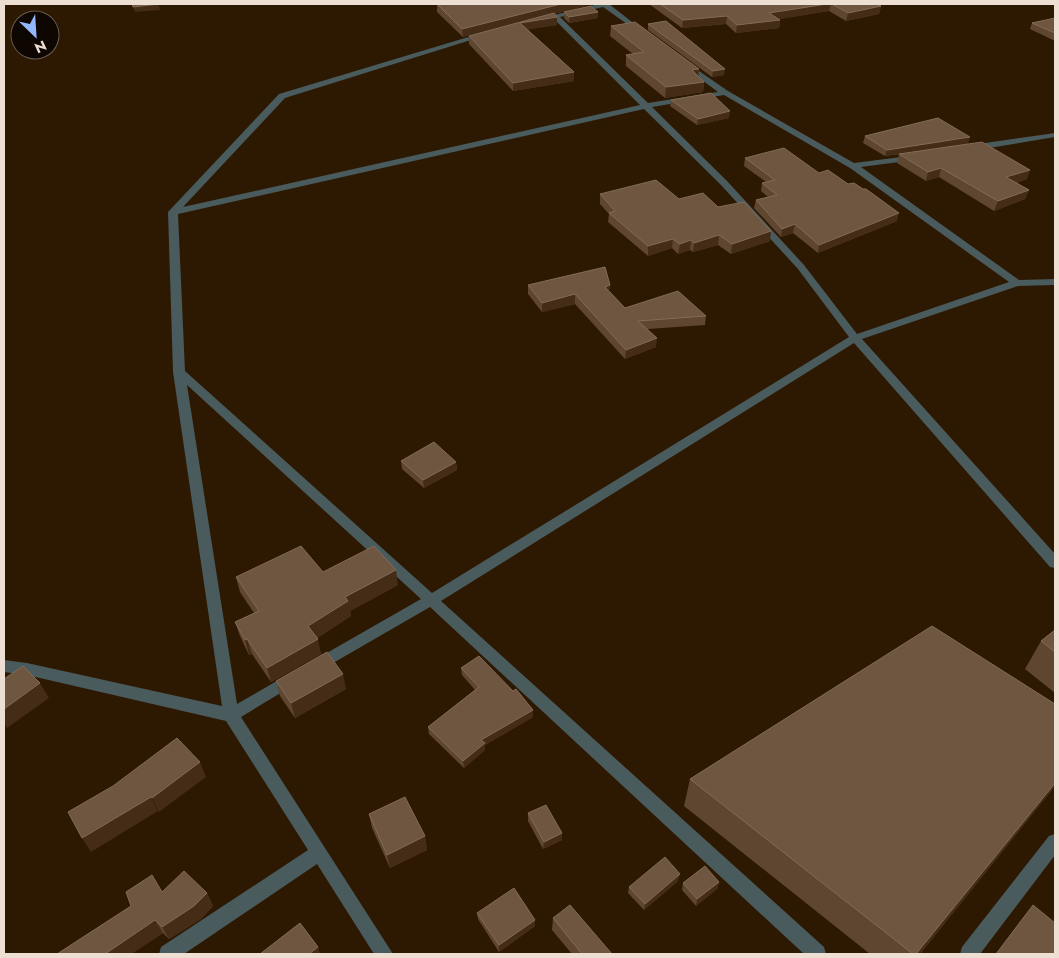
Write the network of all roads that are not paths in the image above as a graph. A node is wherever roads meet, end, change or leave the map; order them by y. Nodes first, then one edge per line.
1 (605, 4) edge
2 (555, 16) junction
3 (531, 22) edge
4 (496, 30) edge
5 (650, 37) edge
6 (680, 59) edge
7 (725, 93) junction
8 (644, 106) junction
9 (1055, 135) edge
10 (959, 150) edge
11 (920, 156) edge
12 (853, 166) junction
13 (173, 212) junction
14 (1055, 282) edge
15 (1017, 283) junction
16 (855, 338) junction
17 (179, 372) junction
18 (1055, 563) edge
19 (431, 600) junction
20 (4, 666) edge
21 (231, 715) junction
22 (1055, 842) edge
23 (319, 853) junction
24 (168, 954) edge
25 (384, 954) edge
26 (817, 954) edge
27 (969, 954) edge

1 - 2 street
1 - 5 street
2 - 3 street
2 - 8 street
4 - 13 street
6 - 7 street
7 - 8 street
7 - 12 street
8 - 13 street
8 - 16 street
9 - 10 street
11 - 12 street
12 - 15 street
13 - 17 street
14 - 15 street
15 - 16 street
16 - 18 street
16 - 19 street
17 - 19 street
17 - 21 street
19 - 21 street
19 - 26 street
20 - 21 street
21 - 23 street
22 - 27 street
23 - 24 street
23 - 25 street

